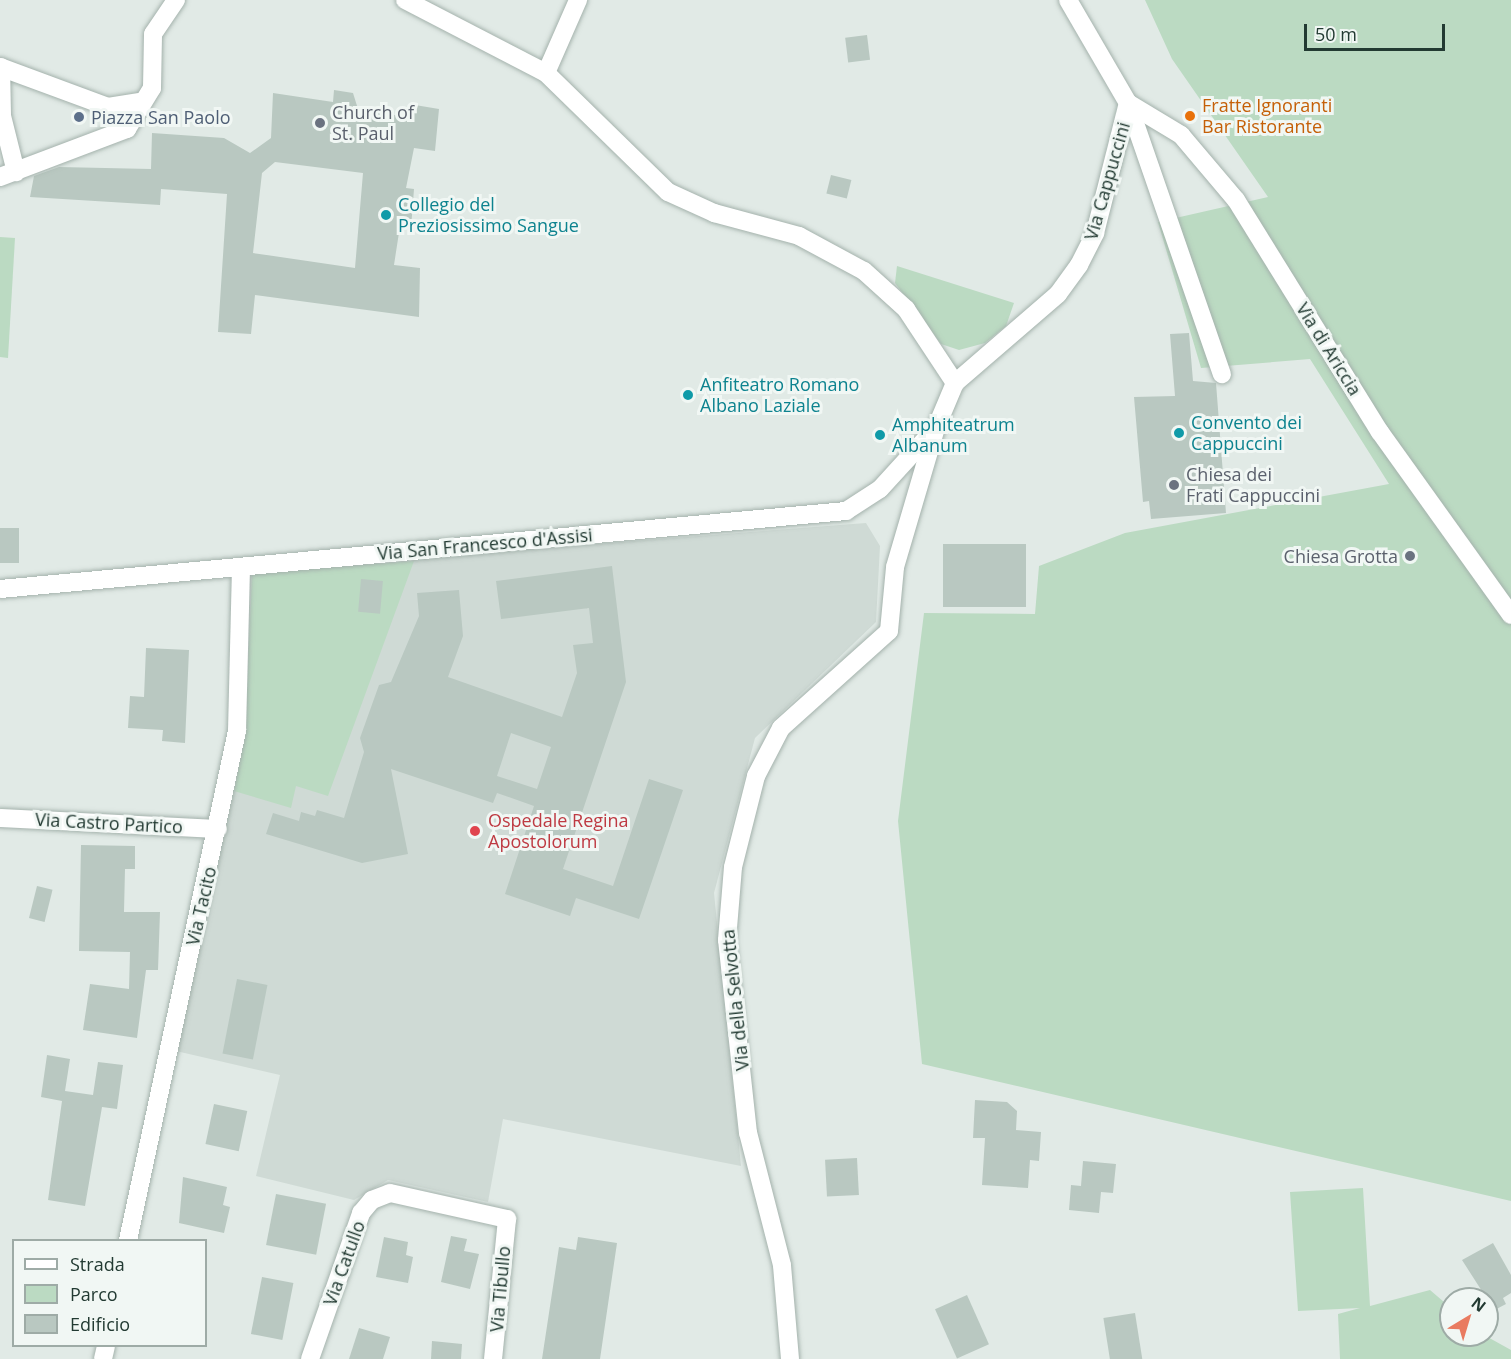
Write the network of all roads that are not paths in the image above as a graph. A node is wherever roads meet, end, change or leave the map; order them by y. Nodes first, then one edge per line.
1 (176, 0) edge
2 (405, 0) edge
3 (578, 0) edge
4 (1068, 0) edge
5 (0, 67) edge
6 (546, 73) junction
7 (140, 102) junction
8 (1128, 103) junction
9 (1, 116) edge
10 (8, 174) edge
11 (1222, 374) dead end
12 (955, 383) junction
13 (936, 428) junction
14 (241, 567) junction
15 (0, 589) edge
16 (1511, 615) edge
17 (0, 818) edge
18 (218, 829) junction
19 (507, 1219) joint
20 (128, 1239) edge
21 (310, 1359) edge
22 (494, 1359) edge
23 (790, 1359) edge

1 - 7 street
2 - 6 street
3 - 6 street
4 - 8 street
5 - 7 street
5 - 9 street
6 - 12 street
7 - 10 street
8 - 11 street
8 - 12 street, Via Cappuccini
8 - 16 street, Via di Ariccia
9 - 10 street
12 - 13 street, Via della Selvotta
13 - 14 street, Via San Francesco d'Assisi
13 - 23 street, Via della Selvotta
14 - 15 street, Via San Francesco d'Assisi
14 - 18 street, Via Tacito
17 - 18 street, Via Castro Partico
18 - 20 street, Via Tacito
19 - 21 street, Via Catullo
19 - 22 street, Via Tibullo

